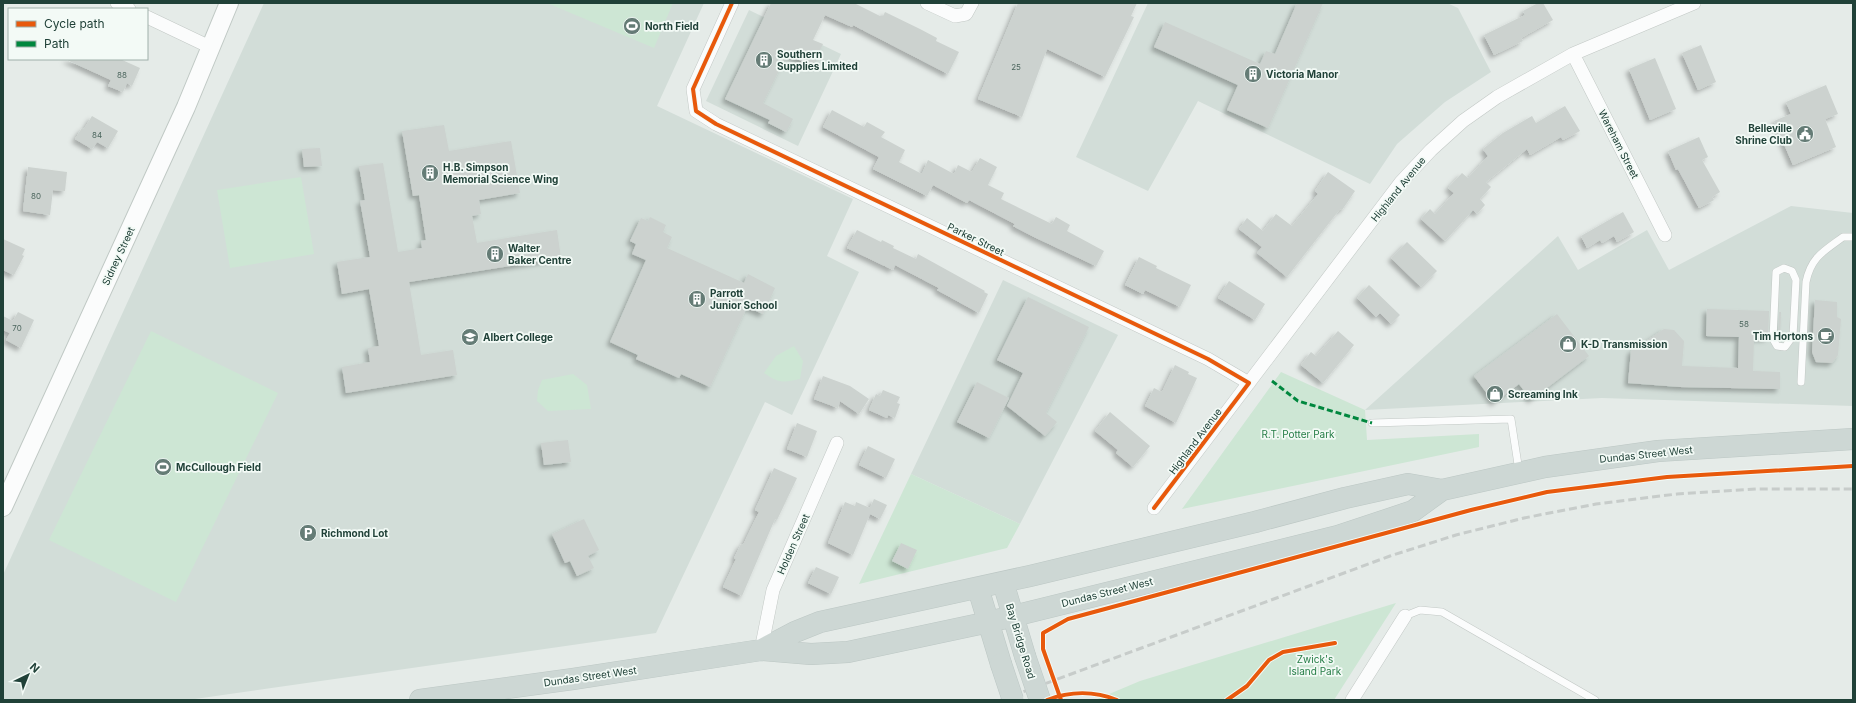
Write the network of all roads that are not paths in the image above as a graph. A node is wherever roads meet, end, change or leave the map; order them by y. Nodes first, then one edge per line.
1 (117, 3) edge
2 (229, 3) edge
3 (732, 3) edge
4 (927, 3) edge
5 (972, 3) edge
6 (1694, 3) edge
7 (127, 8) edge
8 (148, 17) edge
9 (210, 47) junction
10 (1573, 54) junction
11 (1665, 235) dead end
12 (1853, 237) edge
13 (1785, 347) joint
14 (1801, 382) dead end
15 (1249, 383) junction
16 (1372, 423) dead end
17 (1853, 439) edge
18 (837, 442) dead end
19 (1520, 473) junction
20 (1442, 490) junction
21 (3, 507) edge
22 (1154, 508) dead end
23 (1003, 582) junction
24 (978, 588) junction
25 (1013, 615) junction
26 (1405, 616) joint
27 (989, 622) junction
28 (761, 650) junction
29 (420, 700) edge
30 (1013, 700) edge
31 (1040, 700) edge
32 (1352, 700) edge
33 (1595, 700) edge

1 - 7 street
2 - 9 main road, Sidney Street
3 - 15 street, Parker Street
4 - 5 street
6 - 10 street, Highland Avenue
8 - 9 street
9 - 21 main road, Sidney Street
10 - 11 street, Wareham Street
10 - 15 street, Highland Avenue
12 - 14 lane
13 - 13 lane
15 - 22 street, Highland Avenue
16 - 19 lane
17 - 19 main road, Dundas Street West
18 - 28 street, Holden Street
19 - 20 main road, Dundas Street West
20 - 23 main road, Dundas Street West
20 - 25 main road, Dundas Street West
23 - 24 main road, Dundas Street West
23 - 25 main road, Bay Bridge Road
24 - 27 main road
24 - 28 main road, Dundas Street West
25 - 27 main road, Dundas Street West
25 - 31 main road, Bay Bridge Road, bridge
26 - 32 street
26 - 33 lane
27 - 28 main road, Dundas Street West
27 - 30 main road, bridge
28 - 29 main road, Dundas Street West

